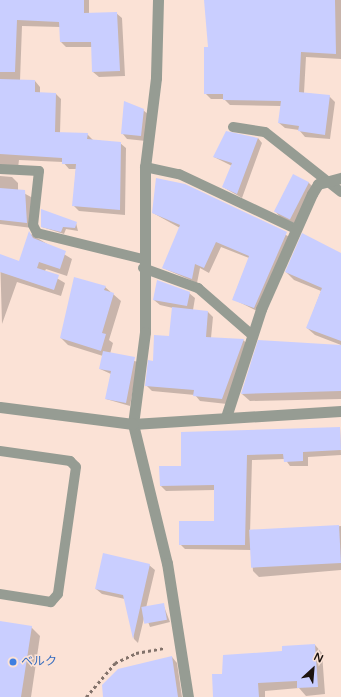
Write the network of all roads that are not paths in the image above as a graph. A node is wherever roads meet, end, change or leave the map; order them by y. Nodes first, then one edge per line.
1 (158, 0) edge
2 (233, 127) dead end
3 (145, 166) junction
4 (0, 169) edge
5 (341, 178) edge
6 (327, 180) junction
7 (341, 192) edge
8 (296, 229) junction
9 (143, 264) junction
10 (252, 335) junction
11 (0, 407) edge
12 (341, 411) edge
13 (226, 416) junction
14 (133, 424) junction
15 (0, 451) edge
16 (0, 594) edge
17 (188, 697) edge

1 - 3 street
2 - 6 lane
3 - 8 lane
3 - 9 street
4 - 9 lane
5 - 6 street
6 - 7 lane
6 - 8 street
8 - 10 street
9 - 10 lane
9 - 14 street
10 - 13 street
11 - 14 street
12 - 13 street
13 - 14 street
14 - 17 street
15 - 16 lane

